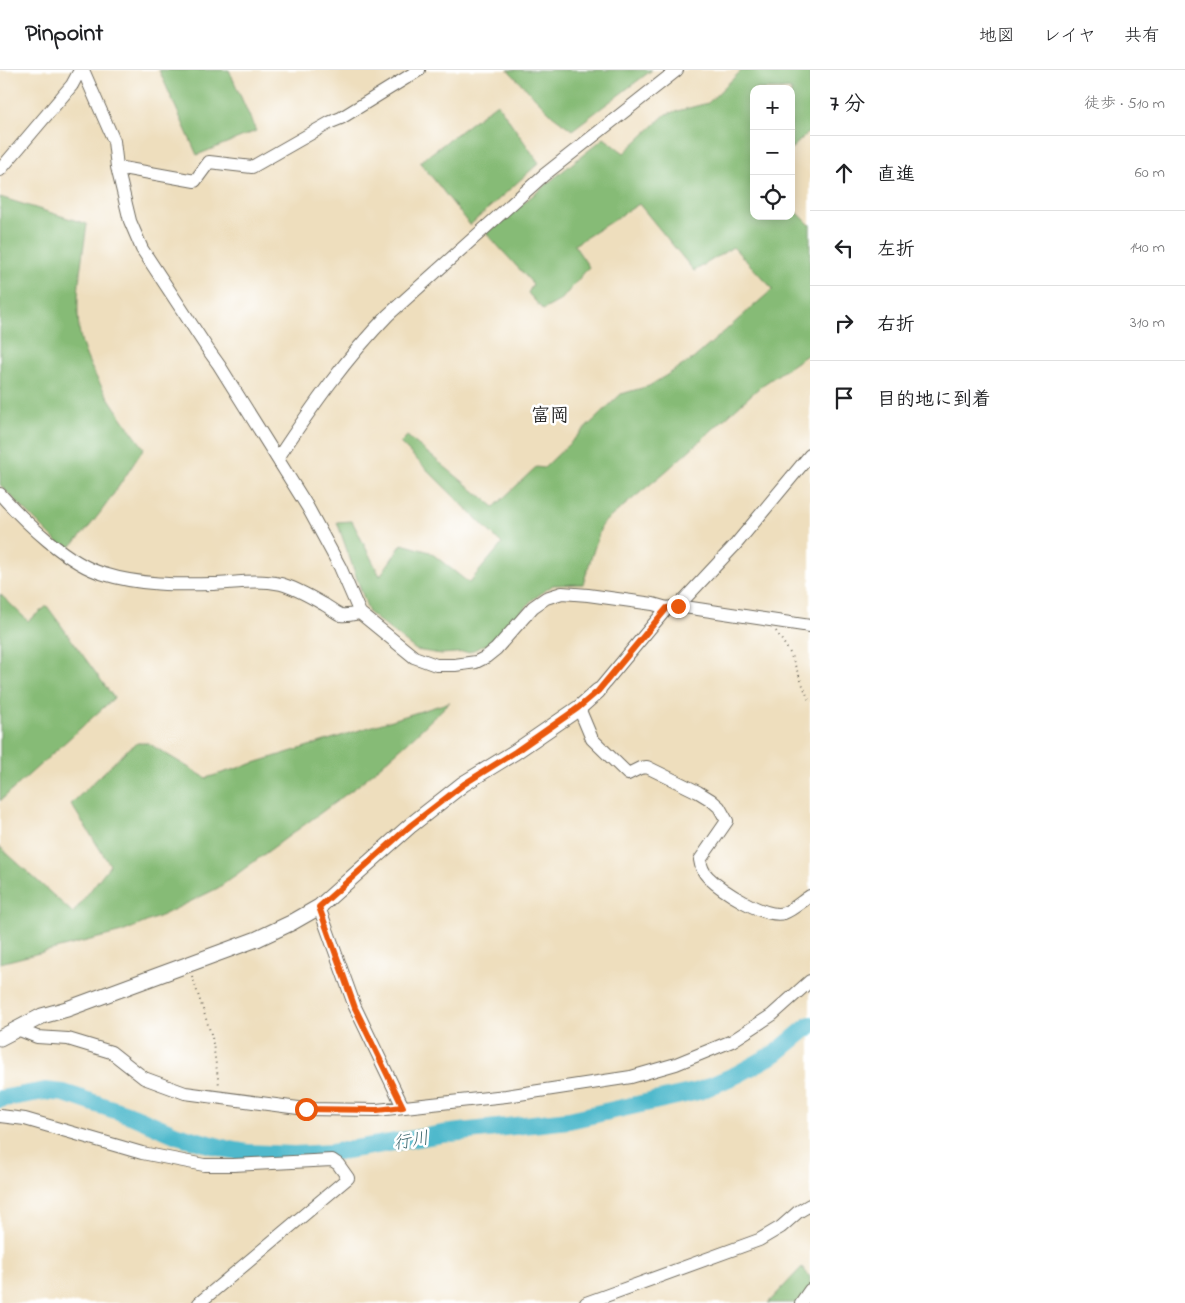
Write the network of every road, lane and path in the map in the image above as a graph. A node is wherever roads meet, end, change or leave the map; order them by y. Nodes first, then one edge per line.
1 (81, 70) edge
2 (418, 70) edge
3 (677, 70) edge
4 (117, 168) junction
5 (0, 170) edge
6 (810, 455) edge
7 (278, 458) junction
8 (0, 494) edge
9 (672, 607) junction
10 (360, 613) junction
11 (770, 620) junction
12 (810, 626) edge
13 (598, 691) joint
14 (810, 703) edge
15 (578, 708) junction
16 (810, 896) edge
17 (319, 907) junction
18 (188, 964) junction
19 (810, 981) edge
20 (17, 1029) junction
21 (0, 1038) edge
22 (220, 1098) junction
23 (403, 1107) junction
24 (0, 1116) edge
25 (810, 1205) edge
26 (810, 1290) edge
27 (198, 1303) edge
28 (586, 1303) edge
29 (801, 1303) edge

1 - 4 street
1 - 5 street
2 - 4 street
3 - 7 street
4 - 7 street
6 - 9 street
7 - 10 street
8 - 10 street
9 - 10 street
9 - 11 street
9 - 13 street
11 - 12 street
11 - 14 path
13 - 15 street
15 - 16 street
15 - 17 street
17 - 18 street
17 - 23 street
18 - 20 street
18 - 22 path
19 - 23 street
20 - 21 street
20 - 22 street
22 - 23 street
24 - 27 street
25 - 28 street
26 - 29 street

